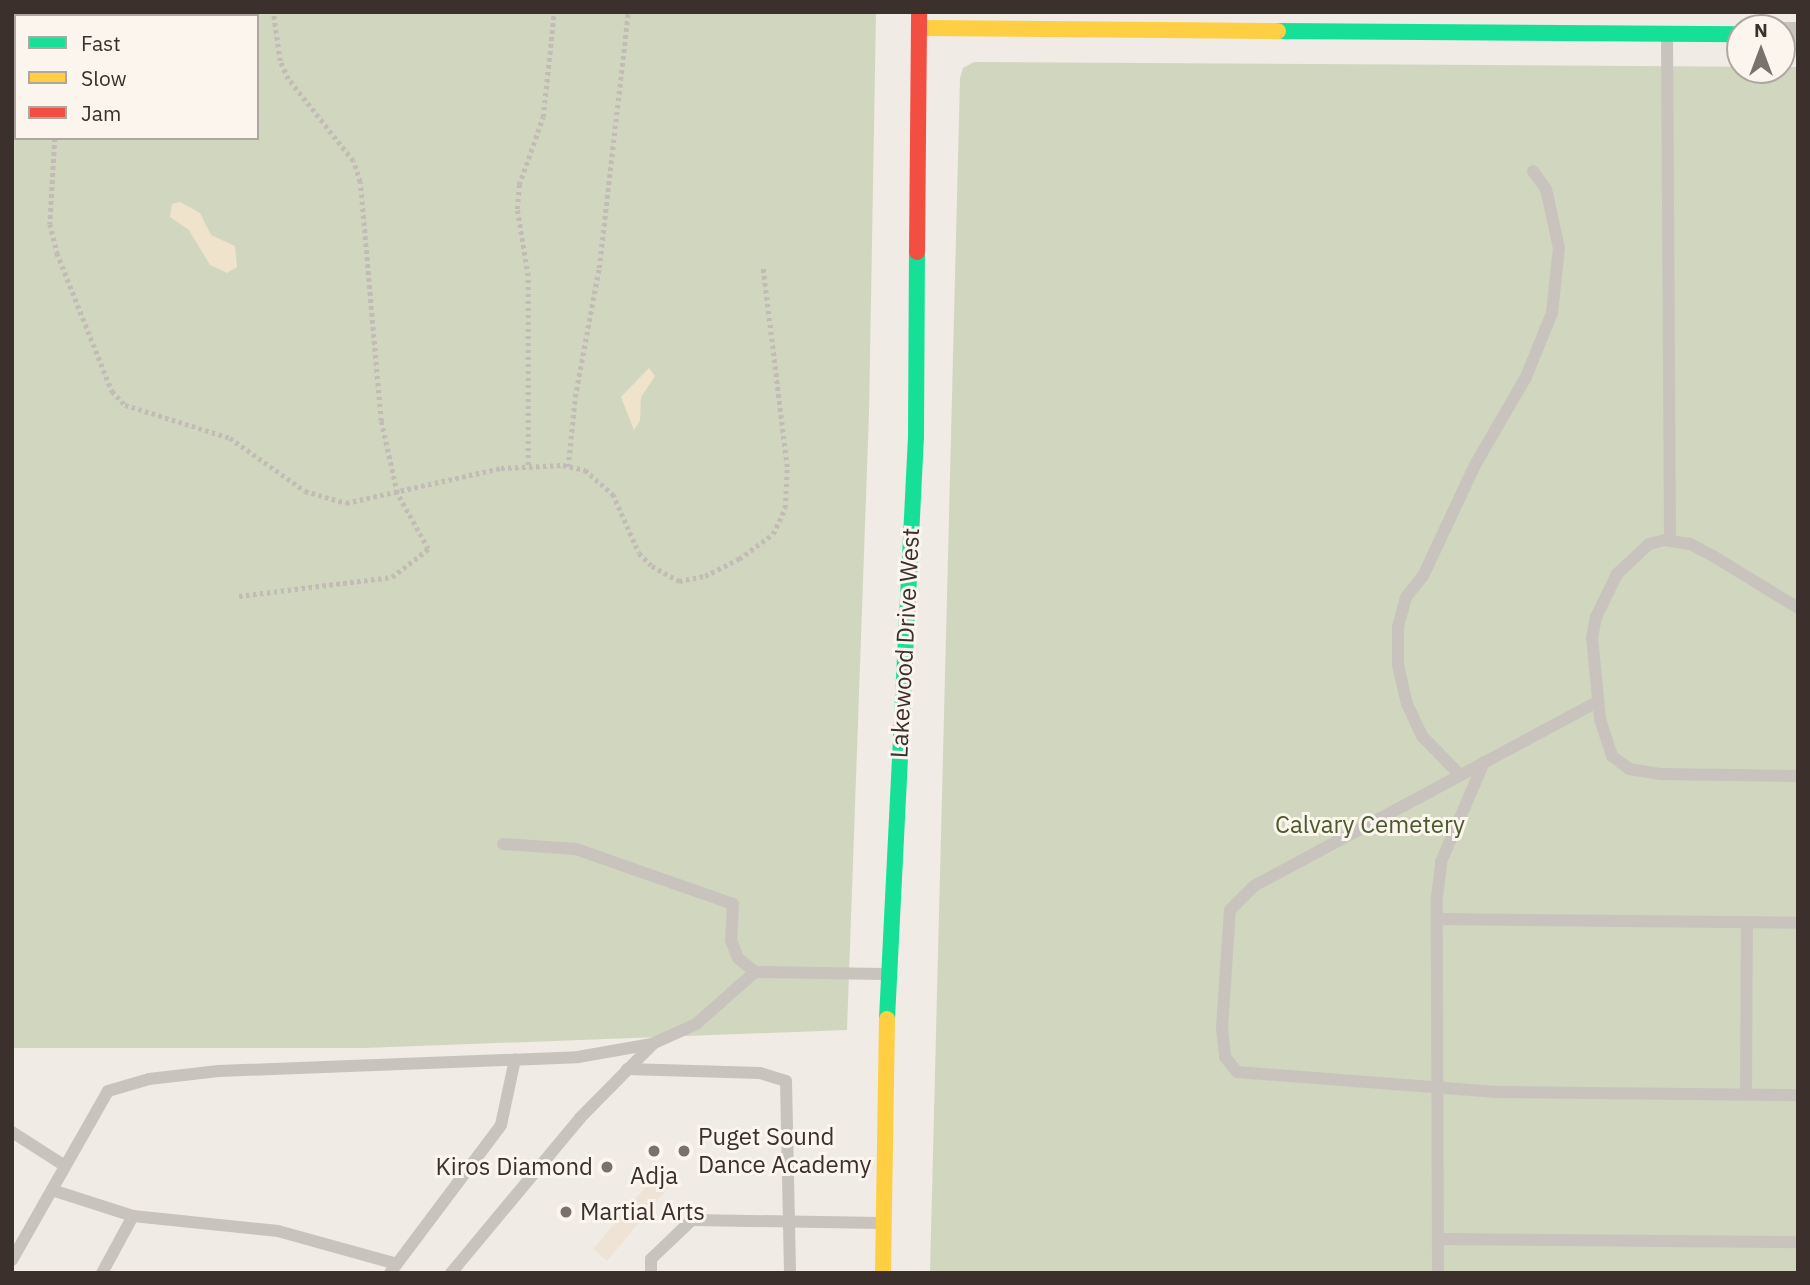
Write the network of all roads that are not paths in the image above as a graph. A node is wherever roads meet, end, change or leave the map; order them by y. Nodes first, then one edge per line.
1 (919, 20) edge
2 (1667, 23) edge
3 (1726, 32) edge
4 (1533, 171) dead end
5 (1670, 541) junction
6 (1796, 603) edge
7 (1597, 702) junction
8 (1483, 762) junction
9 (1459, 774) junction
10 (1798, 775) edge
11 (503, 844) dead end
12 (1437, 919) junction
13 (1747, 923) junction
14 (1798, 923) edge
15 (755, 972) junction
16 (888, 974) junction
17 (652, 1044) junction
18 (515, 1059) junction
19 (627, 1069) junction
20 (1437, 1088) junction
21 (1746, 1094) junction
22 (1798, 1095) edge
23 (12, 1132) edge
24 (65, 1166) junction
25 (52, 1190) junction
26 (133, 1216) junction
27 (789, 1222) junction
28 (883, 1223) junction
29 (1438, 1239) junction
30 (1798, 1242) edge
31 (12, 1260) edge
32 (393, 1268) edge
33 (102, 1273) edge
34 (451, 1273) edge
35 (651, 1273) edge
36 (790, 1273) edge
37 (883, 1273) edge
38 (1438, 1273) edge

1 - 2 main road
1 - 16 main road, Lakewood Drive West
2 - 3 main road
2 - 5 lane
4 - 9 lane
5 - 6 lane
5 - 7 lane
7 - 8 lane
7 - 10 lane
8 - 9 lane
8 - 12 lane
9 - 20 lane
11 - 15 lane
12 - 13 lane
12 - 20 lane
13 - 14 lane
13 - 21 lane
15 - 16 lane
15 - 17 lane
16 - 28 main road, Lakewood Drive West
17 - 18 lane
17 - 19 lane
18 - 24 lane
18 - 32 lane
19 - 27 lane
19 - 34 lane
20 - 21 lane
20 - 29 lane
21 - 22 lane
23 - 24 lane
24 - 25 lane
25 - 26 lane
25 - 31 lane
26 - 32 lane
26 - 33 lane
27 - 28 lane
27 - 35 lane
27 - 36 lane
28 - 37 main road, Lakewood Drive West
29 - 30 lane
29 - 38 lane

